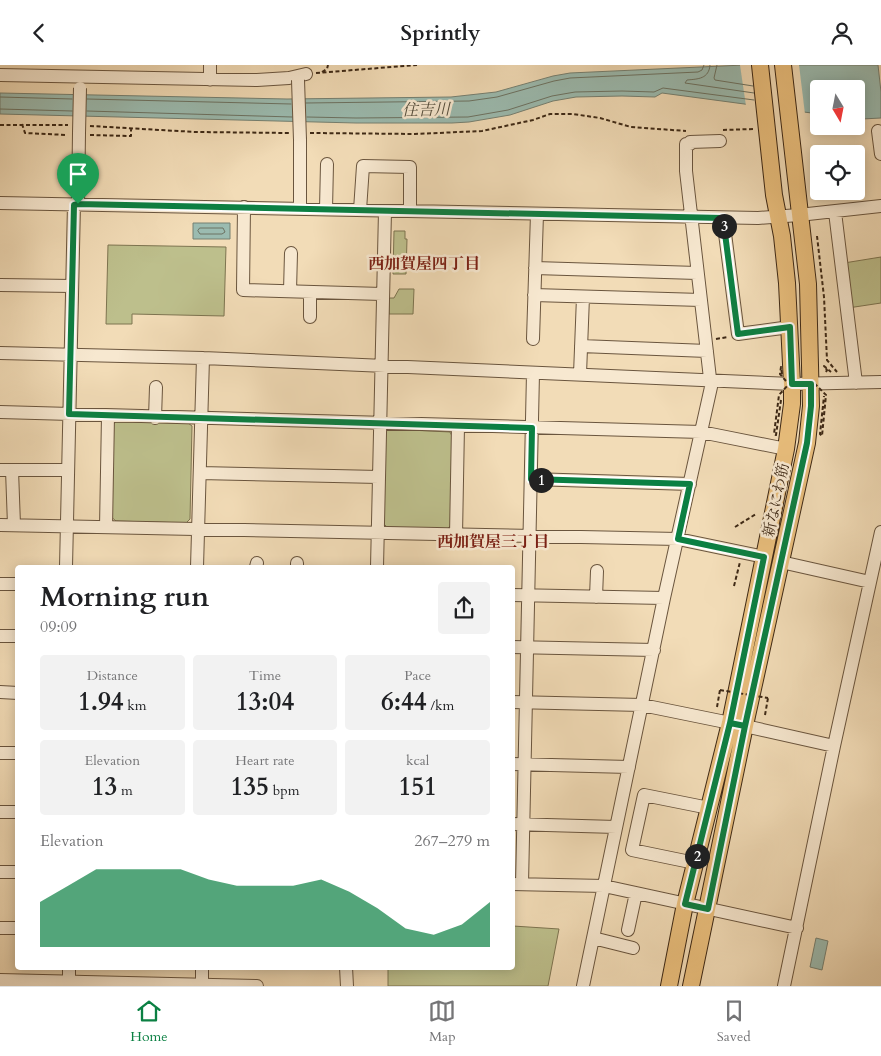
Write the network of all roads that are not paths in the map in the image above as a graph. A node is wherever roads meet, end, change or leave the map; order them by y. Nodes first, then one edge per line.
1 (210, 65) edge
2 (760, 65) edge
3 (783, 65) edge
4 (300, 74) edge
5 (0, 75) edge
6 (210, 80) junction
7 (80, 85) dead end
8 (878, 131) dead end
9 (720, 135) road end
10 (881, 154) edge
11 (327, 164) dead end
12 (0, 203) edge
13 (76, 204) junction
14 (881, 206) edge
15 (244, 207) junction
16 (300, 209) junction
17 (326, 209) junction
18 (360, 210) junction
19 (385, 211) junction
20 (410, 211) junction
21 (835, 211) junction
22 (537, 214) junction
23 (799, 215) junction
24 (778, 217) junction
25 (691, 218) junction
26 (723, 218) junction
27 (291, 253) dead end
28 (535, 268) junction
29 (697, 273) junction
30 (0, 285) edge
31 (72, 287) junction
32 (290, 291) junction
33 (310, 292) junction
34 (382, 294) junction
35 (534, 295) junction
36 (583, 297) junction
37 (701, 300) junction
38 (310, 317) dead end
39 (790, 327) junction
40 (533, 339) dead end
41 (706, 345) junction
42 (581, 346) junction
43 (0, 353) edge
44 (70, 355) junction
45 (203, 358) junction
46 (381, 367) junction
47 (533, 373) junction
48 (580, 374) junction
49 (856, 378) junction
50 (710, 380) junction
51 (787, 380) junction
52 (881, 382) edge
53 (811, 384) junction
54 (156, 387) dead end
55 (0, 412) edge
56 (69, 414) junction
57 (108, 416) junction
58 (155, 418) junction
59 (201, 419) junction
60 (380, 423) junction
61 (458, 426) junction
62 (532, 428) junction
63 (701, 432) junction
64 (786, 449) junction
65 (6, 470) edge
66 (68, 470) junction
67 (200, 473) junction
68 (379, 477) junction
69 (531, 479) junction
70 (690, 484) junction
71 (0, 525) edge
72 (14, 525) junction
73 (66, 527) junction
74 (106, 527) junction
75 (198, 529) junction
76 (881, 532) edge
77 (378, 533) junction
78 (456, 535) junction
79 (529, 536) junction
80 (678, 539) junction
81 (764, 557) junction
82 (781, 562) junction
83 (66, 565) edge
84 (197, 565) edge
85 (377, 565) edge
86 (597, 571) dead end
87 (870, 582) junction
88 (0, 584) edge
89 (15, 584) edge
90 (515, 595) edge
91 (528, 596) junction
92 (596, 597) junction
93 (664, 598) junction
94 (0, 636) edge
95 (15, 636) edge
96 (515, 647) edge
97 (527, 647) junction
98 (654, 650) junction
99 (0, 692) edge
100 (15, 693) edge
101 (515, 702) edge
102 (526, 703) junction
103 (642, 705) junction
104 (737, 725) junction
105 (834, 746) junction
106 (0, 753) edge
107 (15, 753) edge
108 (519, 764) edge
109 (629, 767) junction
110 (709, 807) junction
111 (0, 812) edge
112 (15, 812) edge
113 (518, 825) edge
114 (616, 827) junction
115 (695, 863) junction
116 (0, 872) edge
117 (15, 873) edge
118 (517, 884) edge
119 (604, 887) junction
120 (636, 893) junction
121 (685, 904) junction
122 (708, 909) junction
123 (0, 928) edge
124 (15, 928) edge
125 (796, 928) junction
126 (628, 930) dead end
127 (594, 938) junction
128 (633, 948) dead end
129 (69, 970) edge
130 (202, 970) edge
131 (346, 970) edge
132 (0, 981) edge
133 (69, 984) edge
134 (202, 985) edge
135 (257, 986) edge
136 (347, 986) edge
137 (583, 986) edge
138 (669, 986) edge
139 (691, 986) edge
140 (784, 986) edge

1 - 6 street
2 - 24 main road, 新なにわ筋
3 - 23 main road, 新なにわ筋
4 - 6 street
4 - 16 street, bridge
5 - 6 street
7 - 13 street, bridge
8 - 10 street
9 - 25 street
11 - 17 street
12 - 13 street
13 - 15 street
13 - 31 street
14 - 21 street
15 - 16 street
15 - 32 street
16 - 17 street
17 - 18 street
18 - 19 street
18 - 20 street
19 - 20 street
19 - 34 street
20 - 22 street
21 - 23 street
21 - 49 street
22 - 25 street
22 - 28 street
23 - 24 street
23 - 53 main road, 新なにわ筋
24 - 26 street
24 - 39 main road, 新なにわ筋
25 - 26 street
25 - 29 street
26 - 39 street
27 - 32 street
28 - 29 street
28 - 35 street
29 - 37 street
30 - 31 street
31 - 44 street
32 - 33 street
33 - 34 street
33 - 38 street
34 - 46 street
35 - 36 street
35 - 40 street
36 - 37 street
36 - 42 street
37 - 41 street
39 - 51 main road, 新なにわ筋
41 - 42 street
41 - 50 street
42 - 48 street
43 - 44 street
44 - 45 street
44 - 56 street
45 - 46 street
45 - 59 street
46 - 47 street
46 - 60 street
47 - 48 street
47 - 62 street
48 - 50 street
49 - 52 street
49 - 53 street
50 - 51 street
50 - 63 street
51 - 53 street
51 - 64 main road, 新なにわ筋
53 - 82 main road, 新なにわ筋
54 - 58 street
55 - 56 street
56 - 57 street
56 - 66 street
57 - 58 street
57 - 74 street
58 - 59 street
59 - 60 street
59 - 67 street
60 - 61 street
60 - 68 street
61 - 62 street
61 - 78 street
62 - 63 street
62 - 69 street
63 - 64 street
63 - 70 street
64 - 81 main road, 新なにわ筋
65 - 66 street
65 - 72 street
66 - 73 street
67 - 68 street
67 - 75 street
68 - 77 street
69 - 70 street
69 - 79 street
70 - 80 street
71 - 72 street
72 - 73 street
73 - 74 street
73 - 83 street
74 - 75 street
75 - 77 street
75 - 84 street
76 - 87 street
77 - 78 street
77 - 85 street
78 - 79 street
79 - 80 street
79 - 91 street
80 - 81 street
80 - 93 street
81 - 104 main road, 新なにわ筋
82 - 87 street
82 - 104 main road, 新なにわ筋
86 - 92 street
87 - 105 street
88 - 89 street
90 - 91 street
91 - 92 street
91 - 97 street
92 - 93 street
93 - 98 street
94 - 95 street
96 - 97 street
97 - 98 street
97 - 102 street
98 - 103 street
99 - 100 street
101 - 102 street
102 - 103 street
102 - 108 street
103 - 104 street
103 - 109 street
104 - 105 street
104 - 110 main road, 新なにわ筋
104 - 122 main road, 新なにわ筋
105 - 125 street
106 - 107 street
108 - 109 street
108 - 113 street
109 - 114 street
110 - 115 main road, 新なにわ筋
110 - 115 street
111 - 112 street
113 - 114 street
113 - 118 street
114 - 119 street
115 - 121 main road, 新なにわ筋
116 - 117 street
118 - 119 street
119 - 120 street
119 - 127 street
120 - 121 street
120 - 126 street
121 - 122 street
121 - 138 main road, 新なにわ筋
122 - 125 street
122 - 139 main road, 新なにわ筋
123 - 124 street
125 - 140 street
127 - 128 street
127 - 137 street
129 - 133 street
130 - 134 street
131 - 136 street
132 - 133 street
133 - 134 street
134 - 135 street

